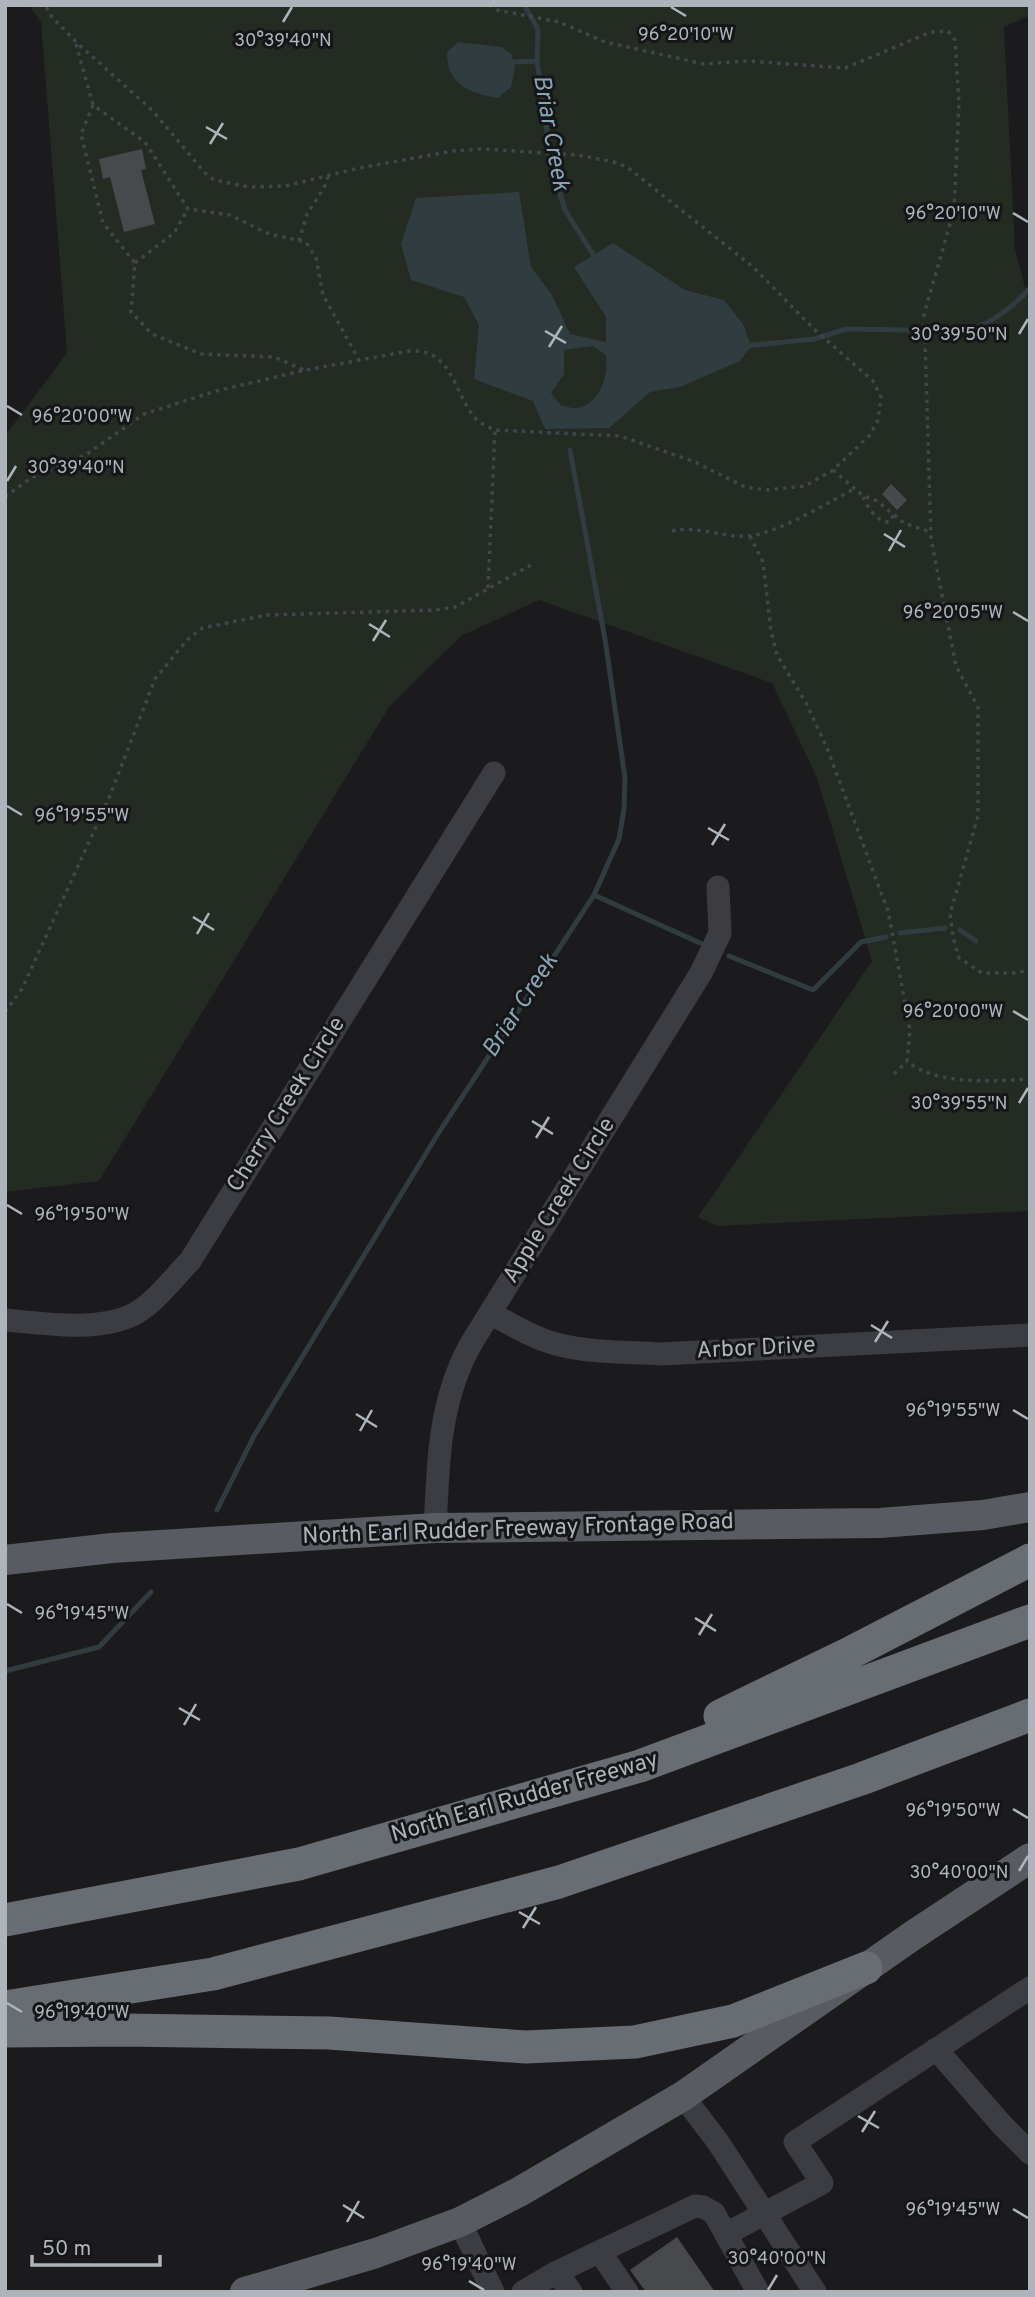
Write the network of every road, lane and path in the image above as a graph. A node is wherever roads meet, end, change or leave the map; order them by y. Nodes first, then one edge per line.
1 (46, 5) edge
2 (489, 5) edge
3 (76, 43) junction
4 (93, 104) junction
5 (329, 175) junction
6 (188, 209) junction
7 (299, 241) junction
8 (135, 263) junction
9 (923, 318) dead end
10 (925, 340) dead end
11 (359, 360) junction
12 (306, 370) junction
13 (495, 430) junction
14 (833, 470) junction
15 (854, 489) junction
16 (862, 495) junction
17 (5, 497) edge
18 (894, 515) junction
19 (672, 531) dead end
20 (931, 532) junction
21 (750, 536) junction
22 (531, 565) dead end
23 (488, 588) junction
24 (494, 773) dead end
25 (718, 887) dead end
26 (1030, 969) edge
27 (5, 1012) edge
28 (907, 1061) junction
29 (894, 1074) dead end
30 (1030, 1079) edge
31 (490, 1313) junction
32 (5, 1320) edge
33 (1030, 1335) edge
34 (1030, 1507) edge
35 (435, 1528) junction
36 (5, 1560) edge
37 (1030, 1560) edge
38 (1030, 1621) edge
39 (1030, 1715) edge
40 (480, 1812) junction
41 (1030, 1858) edge
42 (5, 1920) edge
43 (866, 1968) junction
44 (1030, 1988) edge
45 (5, 2007) edge
46 (5, 2031) edge
47 (936, 2049) junction
48 (683, 2096) junction
49 (1030, 2153) edge
50 (763, 2213) junction
51 (460, 2222) junction
52 (726, 2234) junction
53 (600, 2252) junction
54 (557, 2272) junction
55 (245, 2292) edge
56 (493, 2292) edge
57 (523, 2292) edge
58 (571, 2292) edge
59 (626, 2292) edge
60 (758, 2292) edge
61 (814, 2292) edge

1 - 3 path
2 - 9 path
3 - 4 path
3 - 5 path
4 - 6 path
4 - 8 path
5 - 7 path
5 - 14 path
6 - 7 path
6 - 8 path
7 - 11 path
8 - 12 path
10 - 20 path
11 - 12 path
11 - 13 path
12 - 17 path
13 - 14 path
13 - 23 path
14 - 15 path
15 - 16 path
15 - 21 path
16 - 18 path
16 - 18 path
18 - 20 path
19 - 21 path
20 - 26 path
21 - 28 path
22 - 23 path
23 - 27 path
24 - 32 street, Cherry Creek Circle
25 - 31 street, Apple Creek Circle
28 - 29 path
28 - 30 path
31 - 33 street, Arbor Drive
31 - 35 street, Apple Creek Circle
34 - 35 main road, North Earl Rudder Freeway Frontage Road
35 - 36 main road, North Earl Rudder Freeway Frontage Road
37 - 40 highway
38 - 40 highway, North Earl Rudder Freeway
39 - 45 highway
40 - 42 highway, North Earl Rudder Freeway
41 - 43 main road
43 - 46 highway
43 - 48 main road
44 - 47 street
47 - 49 street
47 - 50 street
48 - 50 street
48 - 51 main road
50 - 52 street
50 - 61 street
51 - 55 main road
51 - 56 street
52 - 53 street
52 - 60 street
53 - 54 street
53 - 59 street
54 - 57 street
54 - 58 street

